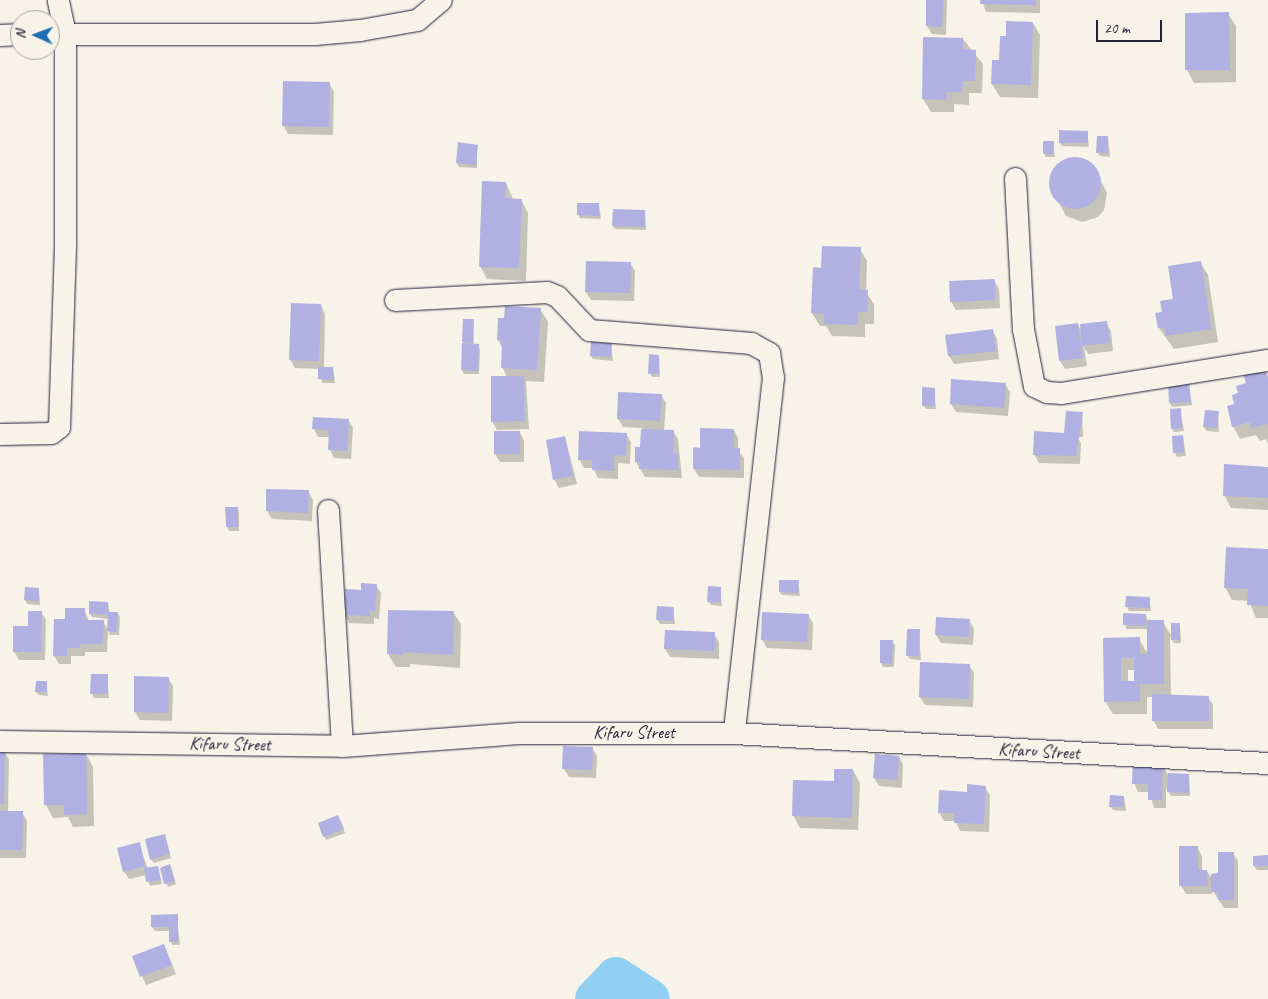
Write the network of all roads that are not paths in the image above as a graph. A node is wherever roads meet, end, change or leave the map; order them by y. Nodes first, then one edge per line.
1 (441, 0) edge
2 (60, 34) edge
3 (58, 60) edge
4 (1015, 178) dead end
5 (395, 300) dead end
6 (1268, 360) edge
7 (0, 434) edge
8 (328, 510) dead end
9 (734, 733) junction
10 (0, 740) edge
11 (342, 746) junction
12 (1268, 763) edge

1 - 2 street
3 - 7 street
4 - 6 street
5 - 9 street
8 - 11 street
9 - 11 street, Kifaru Street
9 - 12 street, Kifaru Street
10 - 11 street, Kifaru Street

